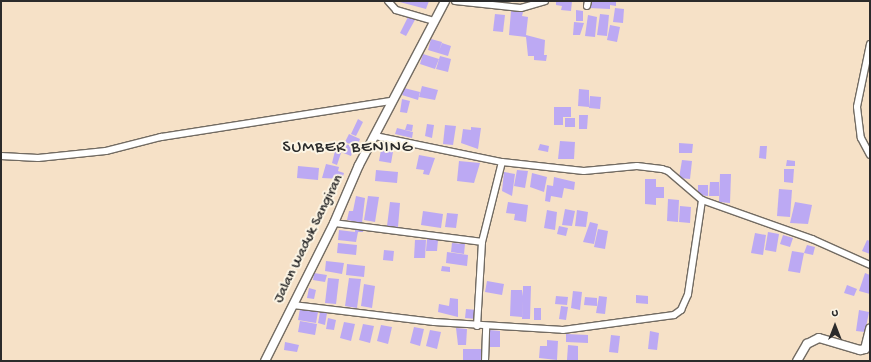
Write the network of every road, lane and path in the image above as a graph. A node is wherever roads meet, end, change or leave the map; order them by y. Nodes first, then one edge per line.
1 (388, 1) edge
2 (445, 1) edge
3 (455, 1) edge
4 (526, 1) edge
5 (545, 1) edge
6 (521, 8) junction
7 (434, 21) junction
8 (870, 44) edge
9 (392, 101) junction
10 (375, 136) junction
11 (870, 155) edge
12 (1, 156) edge
13 (502, 162) junction
14 (702, 200) junction
15 (334, 223) junction
16 (482, 242) junction
17 (870, 265) edge
18 (293, 305) junction
19 (477, 326) junction
20 (486, 327) junction
21 (870, 329) edge
22 (265, 361) edge
23 (484, 361) edge
24 (797, 361) edge

1 - 7 street
2 - 7 street, Jalan Waduk Sangiran
3 - 6 street
4 - 6 street
5 - 6 street
7 - 9 street, Jalan Waduk Sangiran
8 - 11 street
9 - 10 street, Jalan Waduk Sangiran
9 - 12 street
10 - 13 street
10 - 15 street, Jalan Waduk Sangiran
13 - 14 street
13 - 16 street
14 - 17 street
14 - 20 street
15 - 16 street
15 - 18 street, Jalan Waduk Sangiran
16 - 19 street
18 - 19 street
18 - 22 street, Jalan Waduk Sangiran
19 - 20 street
20 - 23 street
21 - 24 street

